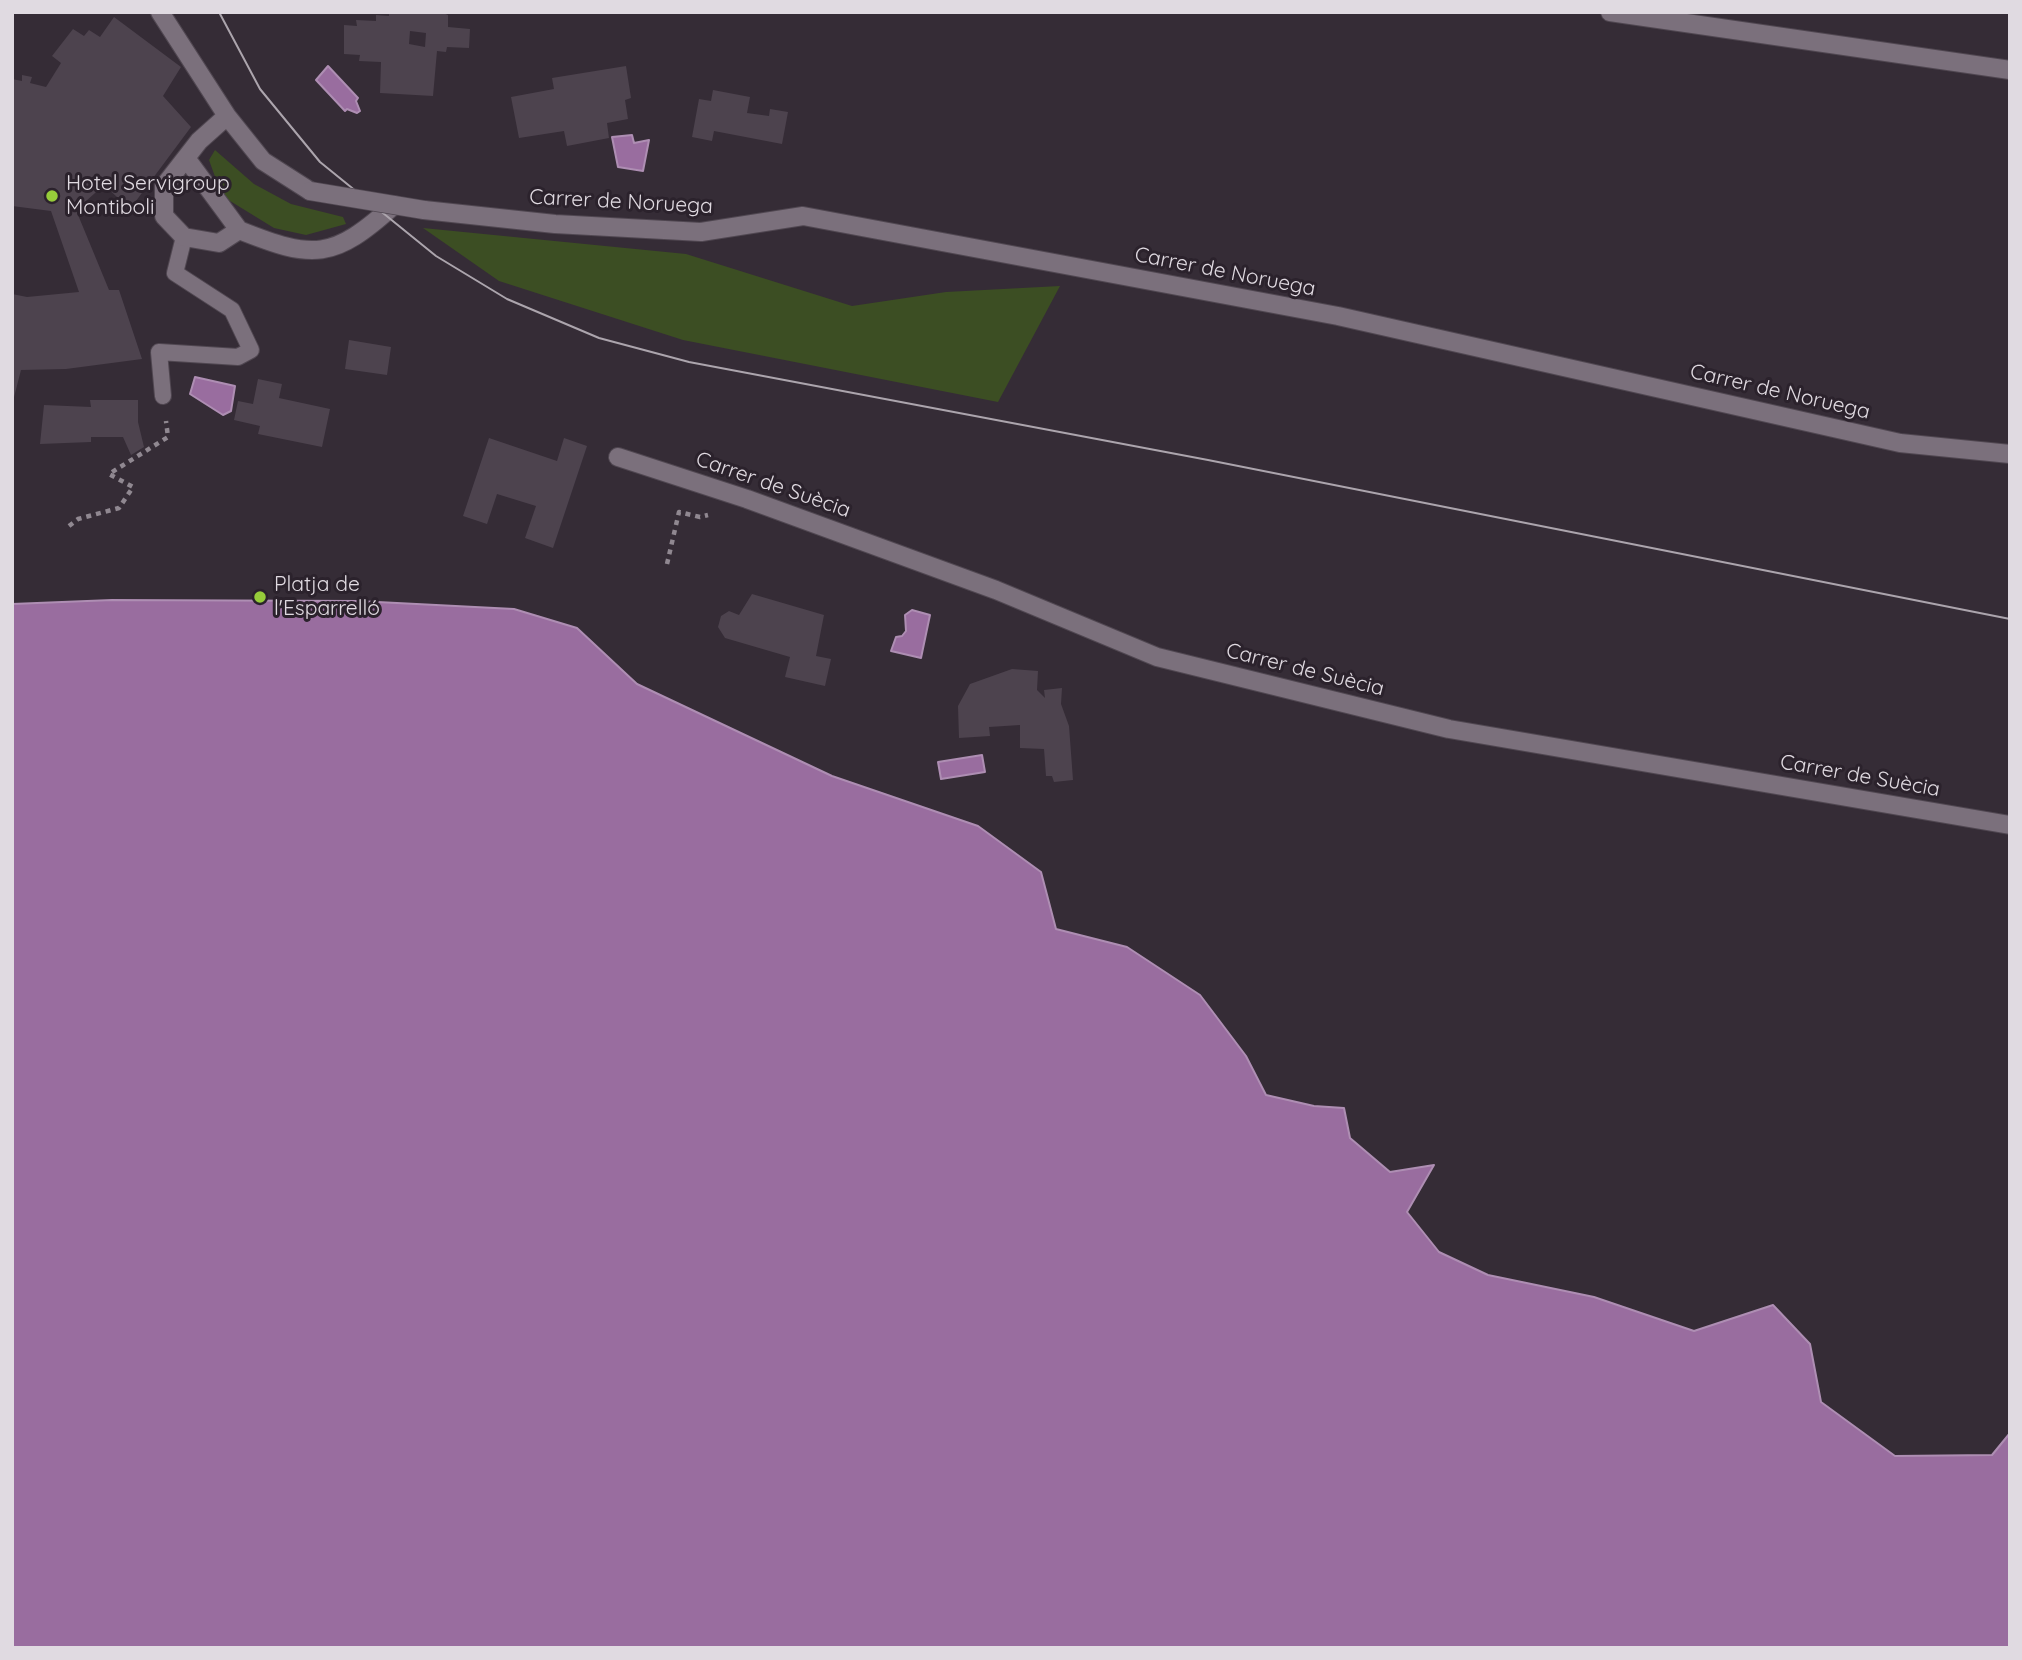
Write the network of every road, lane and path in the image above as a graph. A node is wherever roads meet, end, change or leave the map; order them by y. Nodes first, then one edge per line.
1 (160, 12) edge
2 (1610, 12) edge
3 (2010, 70) edge
4 (227, 116) junction
5 (186, 158) junction
6 (394, 205) junction
7 (239, 230) junction
8 (184, 237) junction
9 (163, 396) joint
10 (2010, 454) edge
11 (618, 457) dead end
12 (679, 512) dead end
13 (69, 526) dead end
14 (667, 564) dead end
15 (2010, 825) edge

1 - 4 street
2 - 3 street
4 - 5 street
4 - 6 street, Carrer de Noruega, bridge
5 - 7 street
5 - 8 street
6 - 7 street
6 - 10 street, Carrer de Noruega, bridge
7 - 8 street
8 - 9 lane
9 - 13 path
11 - 15 street, Carrer de Suècia
12 - 14 path

